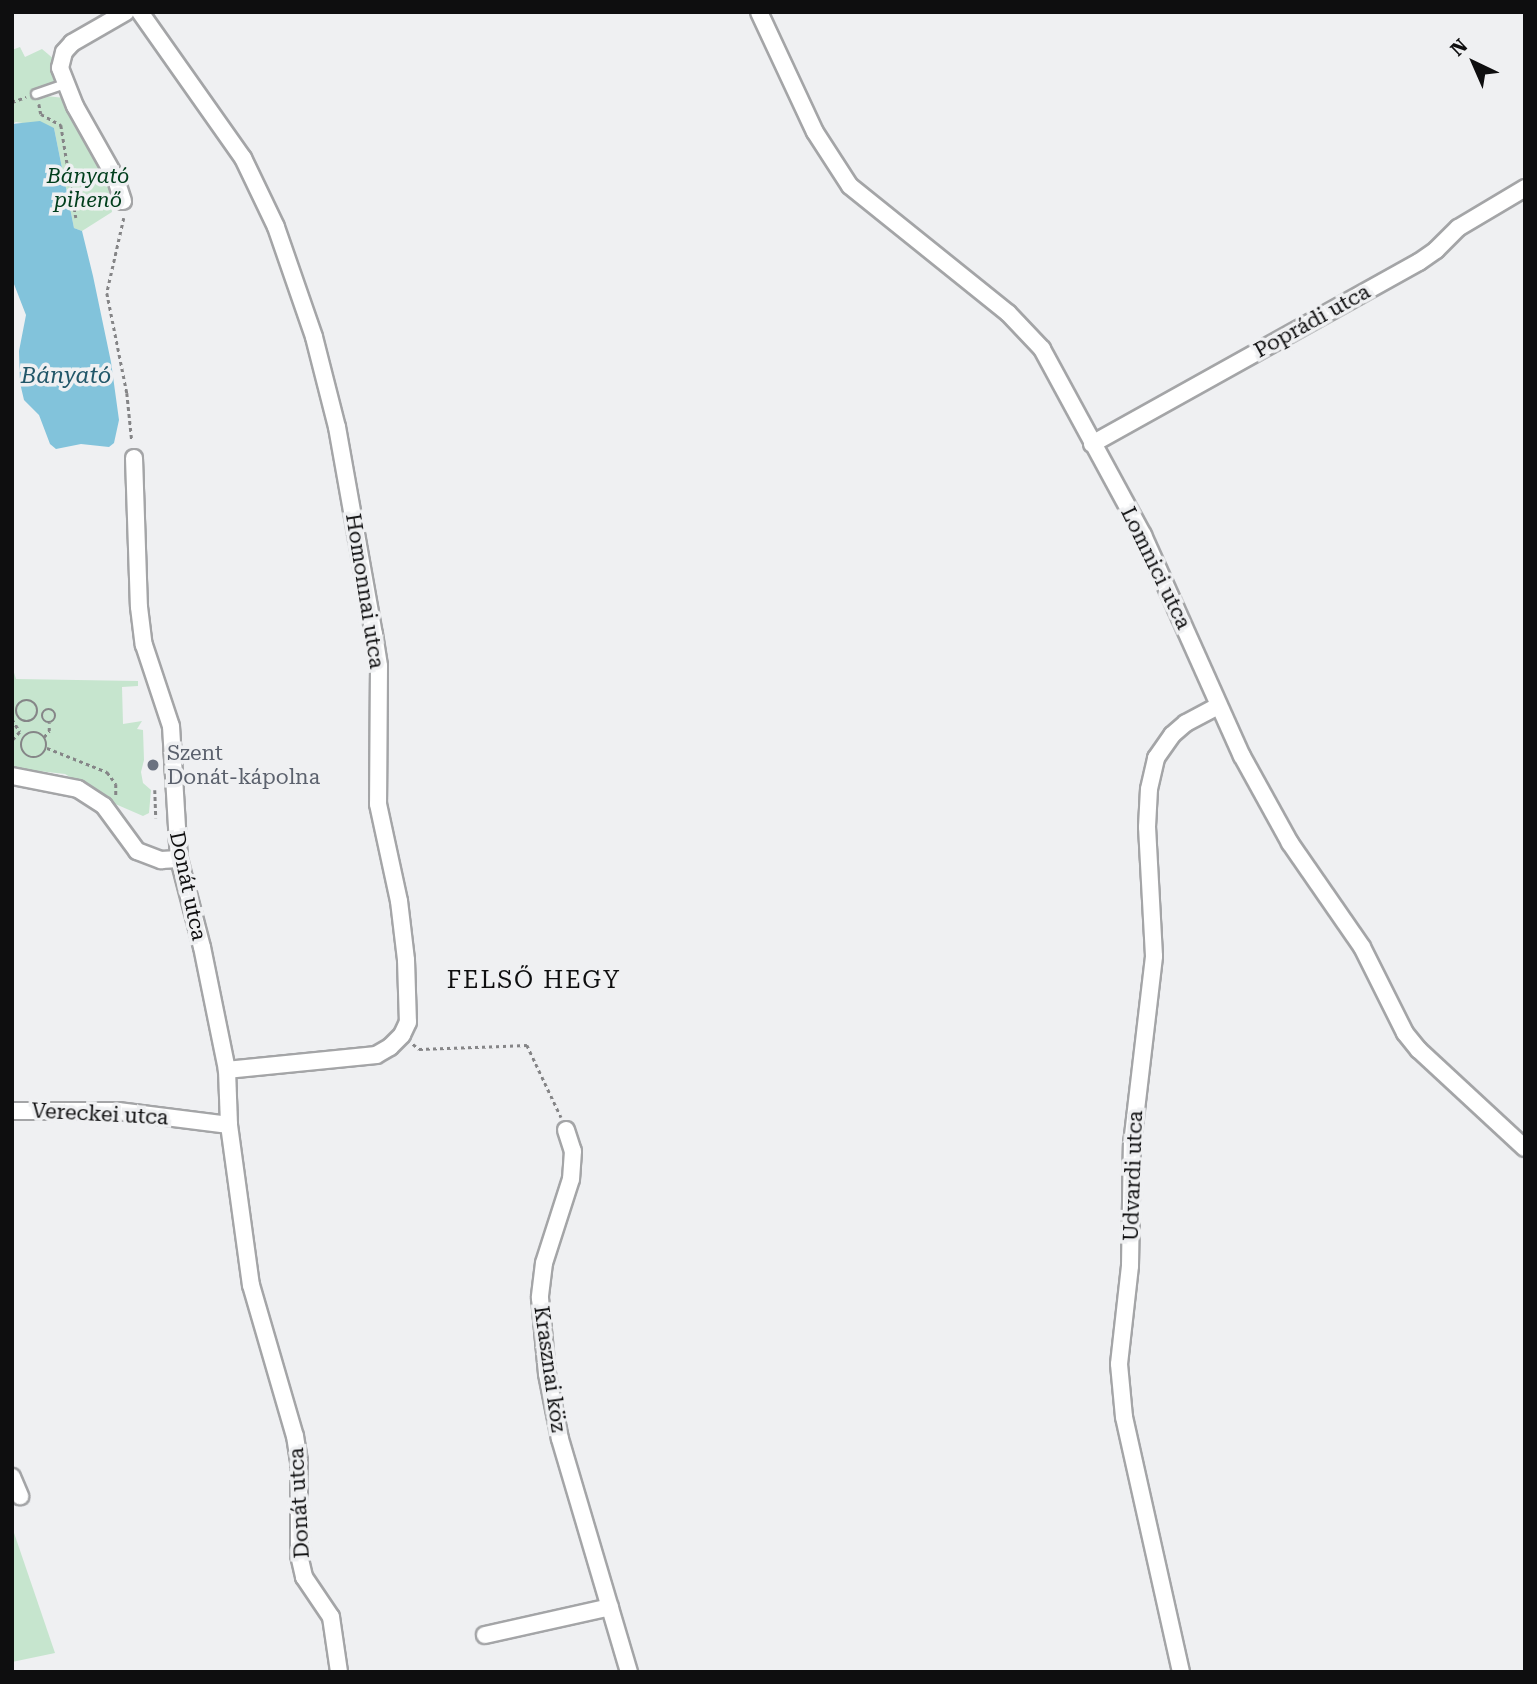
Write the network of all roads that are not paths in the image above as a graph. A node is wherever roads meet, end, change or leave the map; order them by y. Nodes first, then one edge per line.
1 (126, 12) edge
2 (140, 12) edge
3 (759, 12) edge
4 (65, 84) junction
5 (36, 94) road end
6 (1525, 188) edge
7 (123, 201) road end
8 (1092, 444) junction
9 (134, 458) road end
10 (1218, 706) junction
11 (12, 776) edge
12 (179, 859) junction
13 (228, 1070) junction
14 (12, 1111) edge
15 (229, 1125) junction
16 (566, 1130) road end
17 (1525, 1148) edge
18 (12, 1477) edge
19 (20, 1496) dead end
20 (610, 1607) junction
21 (485, 1635) dead end
22 (339, 1672) edge
23 (629, 1672) edge
24 (1181, 1672) edge

1 - 4 street
2 - 13 street, Homonnai utca
3 - 8 street, Lomnici utca
4 - 5 lane
4 - 7 street
6 - 8 street, Poprádi utca
8 - 10 street, Lomnici utca
9 - 12 street, Donát utca
10 - 17 street, Lomnici utca
10 - 24 street, Udvardi utca
11 - 12 street
12 - 13 street, Donát utca
13 - 15 street, Donát utca
14 - 15 street, Vereckei utca
15 - 22 street, Donát utca
16 - 20 street, Krasznai köz
18 - 19 street
20 - 21 street
20 - 23 street, Krasznai köz

